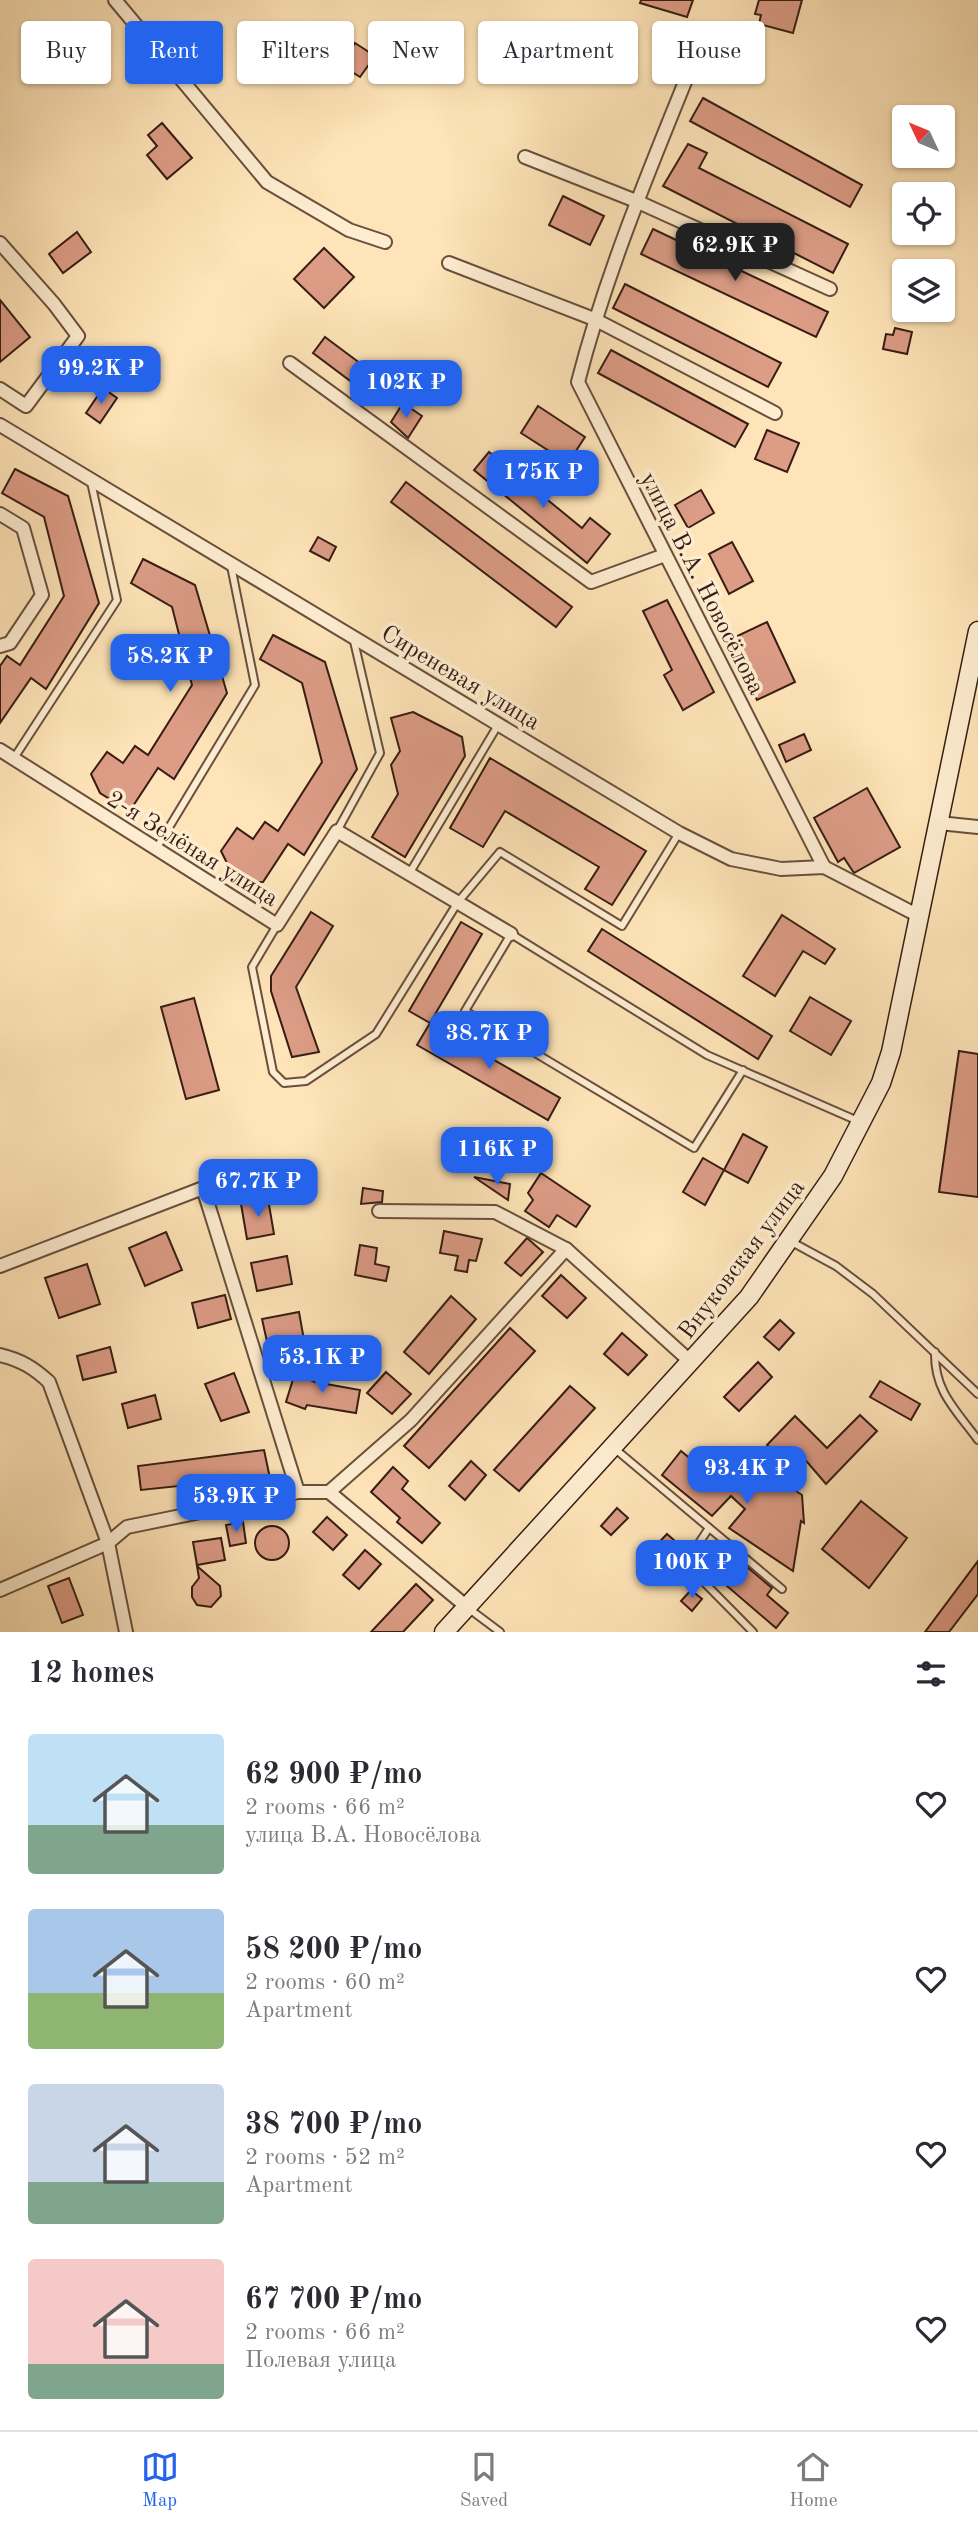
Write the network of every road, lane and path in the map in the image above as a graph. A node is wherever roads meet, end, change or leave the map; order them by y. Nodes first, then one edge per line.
1 (115, 0) edge
2 (685, 84) edge
3 (525, 157) dead end
4 (636, 201) junction
5 (385, 242) dead end
6 (0, 243) edge
7 (449, 263) dead end
8 (830, 289) dead end
9 (594, 319) junction
10 (290, 363) dead end
11 (0, 389) edge
12 (775, 413) dead end
13 (0, 425) edge
14 (91, 480) junction
15 (0, 514) edge
16 (665, 555) junction
17 (231, 564) junction
18 (978, 631) edge
19 (354, 637) junction
20 (0, 646) edge
21 (498, 724) junction
22 (0, 750) edge
23 (14, 758) junction
24 (939, 823) junction
25 (978, 827) edge
26 (337, 831) junction
27 (679, 833) junction
28 (156, 849) junction
29 (824, 867) junction
30 (409, 874) junction
31 (458, 902) junction
32 (919, 916) junction
33 (277, 925) junction
34 (511, 934) junction
35 (743, 1070) junction
36 (863, 1123) junction
37 (379, 1211) dead end
38 (790, 1241) junction
39 (566, 1249) junction
40 (0, 1266) edge
41 (935, 1352) junction
42 (0, 1355) edge
43 (692, 1363) junction
44 (978, 1394) edge
45 (978, 1440) edge
46 (613, 1448) junction
47 (298, 1492) junction
48 (329, 1492) junction
49 (709, 1528) junction
50 (108, 1543) junction
51 (782, 1589) dead end
52 (0, 1590) edge
53 (467, 1607) junction
54 (126, 1632) edge
55 (444, 1632) edge
56 (500, 1632) edge
57 (753, 1632) edge

1 - 5 street
2 - 4 street, улица В.А. Новосёлова
3 - 4 street
4 - 8 street
4 - 9 street, улица В.А. Новосёлова
6 - 11 street
7 - 9 street
9 - 12 street
9 - 16 street, улица В.А. Новосёлова
10 - 16 street
13 - 14 street, Сиреневая улица
14 - 17 street, Сиреневая улица
14 - 23 lane
15 - 20 street
16 - 29 street, улица В.А. Новосёлова
17 - 19 street, Сиреневая улица
17 - 28 lane
18 - 24 main road, Внуковская улица
19 - 21 street, Сиреневая улица
19 - 26 lane
21 - 27 street, Сиреневая улица
21 - 30 lane
22 - 23 street, 2-я Зелёная улица
23 - 28 street, 2-я Зелёная улица
24 - 25 street
24 - 32 main road, Внуковская улица
26 - 30 street
26 - 33 street, 2-я Зелёная улица
27 - 29 street, Сиреневая улица
27 - 31 lane
28 - 33 street, 2-я Зелёная улица
29 - 32 street, Сиреневая улица
30 - 31 street
31 - 33 lane
31 - 34 street
32 - 36 main road, Внуковская улица
34 - 35 lane
34 - 35 lane
35 - 36 lane
36 - 38 main road, Внуковская улица
37 - 39 street
38 - 41 lane
38 - 43 main road, Внуковская улица
39 - 43 street
39 - 48 street
40 - 47 street
41 - 44 lane
41 - 45 lane
42 - 50 street
43 - 46 main road, Внуковская улица
46 - 49 lane
46 - 53 main road, Внуковская улица
47 - 48 street
47 - 50 street
48 - 53 street
49 - 51 lane
49 - 57 lane
50 - 52 street
50 - 54 street
53 - 55 main road, Внуковская улица
53 - 56 lane

